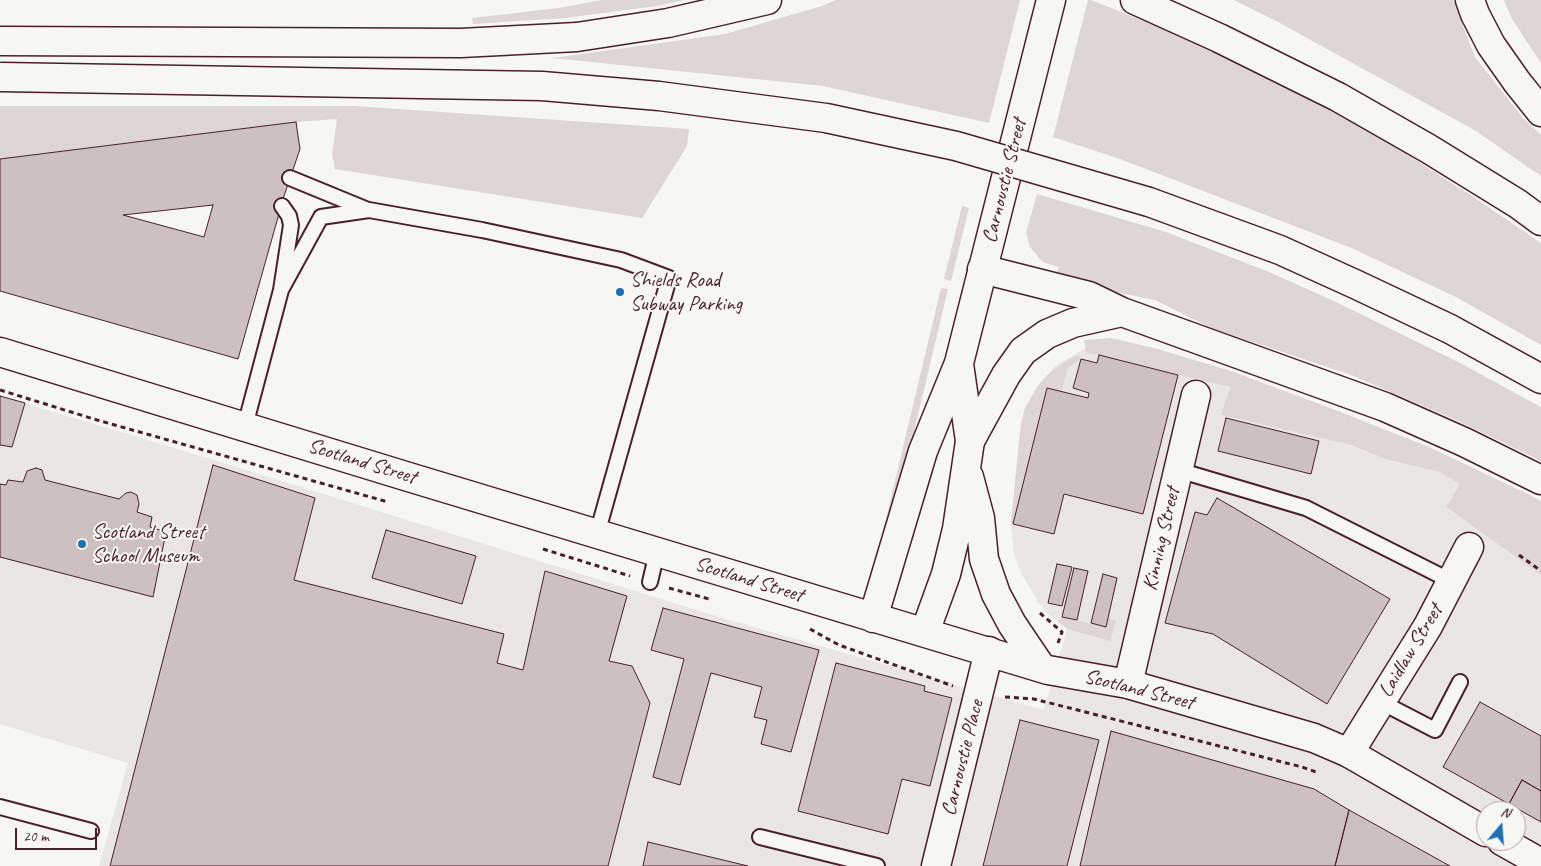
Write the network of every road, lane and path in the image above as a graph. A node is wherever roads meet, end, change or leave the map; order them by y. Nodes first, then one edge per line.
1 (767, 0) edge
2 (1052, 0) edge
3 (1135, 0) edge
4 (1470, 0) edge
5 (0, 41) edge
6 (0, 77) edge
7 (1541, 112) edge
8 (290, 178) dead end
9 (282, 206) dead end
10 (369, 210) junction
11 (1541, 221) edge
12 (982, 269) junction
13 (281, 290) junction
14 (1122, 312) junction
15 (0, 352) edge
16 (959, 363) junction
17 (1541, 379) edge
18 (0, 390) edge
19 (1196, 395) dead end
20 (245, 426) junction
21 (968, 454) junction
22 (1178, 470) junction
23 (1541, 480) edge
24 (389, 503) dead end
25 (597, 534) junction
26 (1469, 546) dead end
27 (538, 548) dead end
28 (657, 552) junction
29 (1519, 555) dead end
30 (1541, 571) edge
31 (1451, 581) junction
32 (650, 582) junction
33 (718, 601) dead end
34 (874, 618) junction
35 (804, 626) dead end
36 (925, 632) junction
37 (989, 651) junction
38 (1041, 667) junction
39 (1460, 682) dead end
40 (1128, 684) junction
41 (978, 696) junction
42 (1381, 702) junction
43 (1349, 753) junction
44 (1320, 774) dead end
45 (0, 807) edge
46 (1476, 826) edge
47 (91, 831) dead end
48 (760, 837) dead end
49 (1520, 851) edge
50 (1541, 863) edge
51 (876, 866) edge
52 (936, 866) edge

1 - 5 main road
2 - 12 main road, Carnoustie Street
3 - 11 main road
4 - 7 main road
6 - 17 main road, bridge
8 - 10 lane
9 - 13 lane
10 - 13 lane
10 - 25 lane
12 - 14 main road
12 - 16 main road, Carnoustie Street
13 - 20 lane
14 - 21 main road
14 - 23 main road
15 - 20 main road, Scotland Street
16 - 21 main road, Carnoustie Street
16 - 34 main road, Carnoustie Street
18 - 24 path
19 - 22 main road, Kinning Street
20 - 25 main road, Scotland Street
21 - 36 main road, Carnoustie Street
21 - 38 main road, Carnoustie Street
22 - 31 lane
22 - 40 main road, Kinning Street
25 - 28 main road, Scotland Street
26 - 31 main road, Laidlaw Street
27 - 32 path
28 - 32 lane
28 - 34 main road, Scotland Street
29 - 30 path
31 - 42 main road, Laidlaw Street
32 - 33 path
34 - 36 main road, Scotland Street
35 - 41 path
36 - 37 main road, Scotland Street
37 - 38 main road, Scotland Street
37 - 41 main road, Carnoustie Place
38 - 40 main road, Scotland Street
39 - 42 lane
40 - 43 main road, Scotland Street
41 - 44 path
41 - 52 main road, Carnoustie Place
42 - 43 main road, Laidlaw Street
43 - 46 main road, Scotland Street
45 - 47 lane
48 - 51 lane
49 - 50 main road

